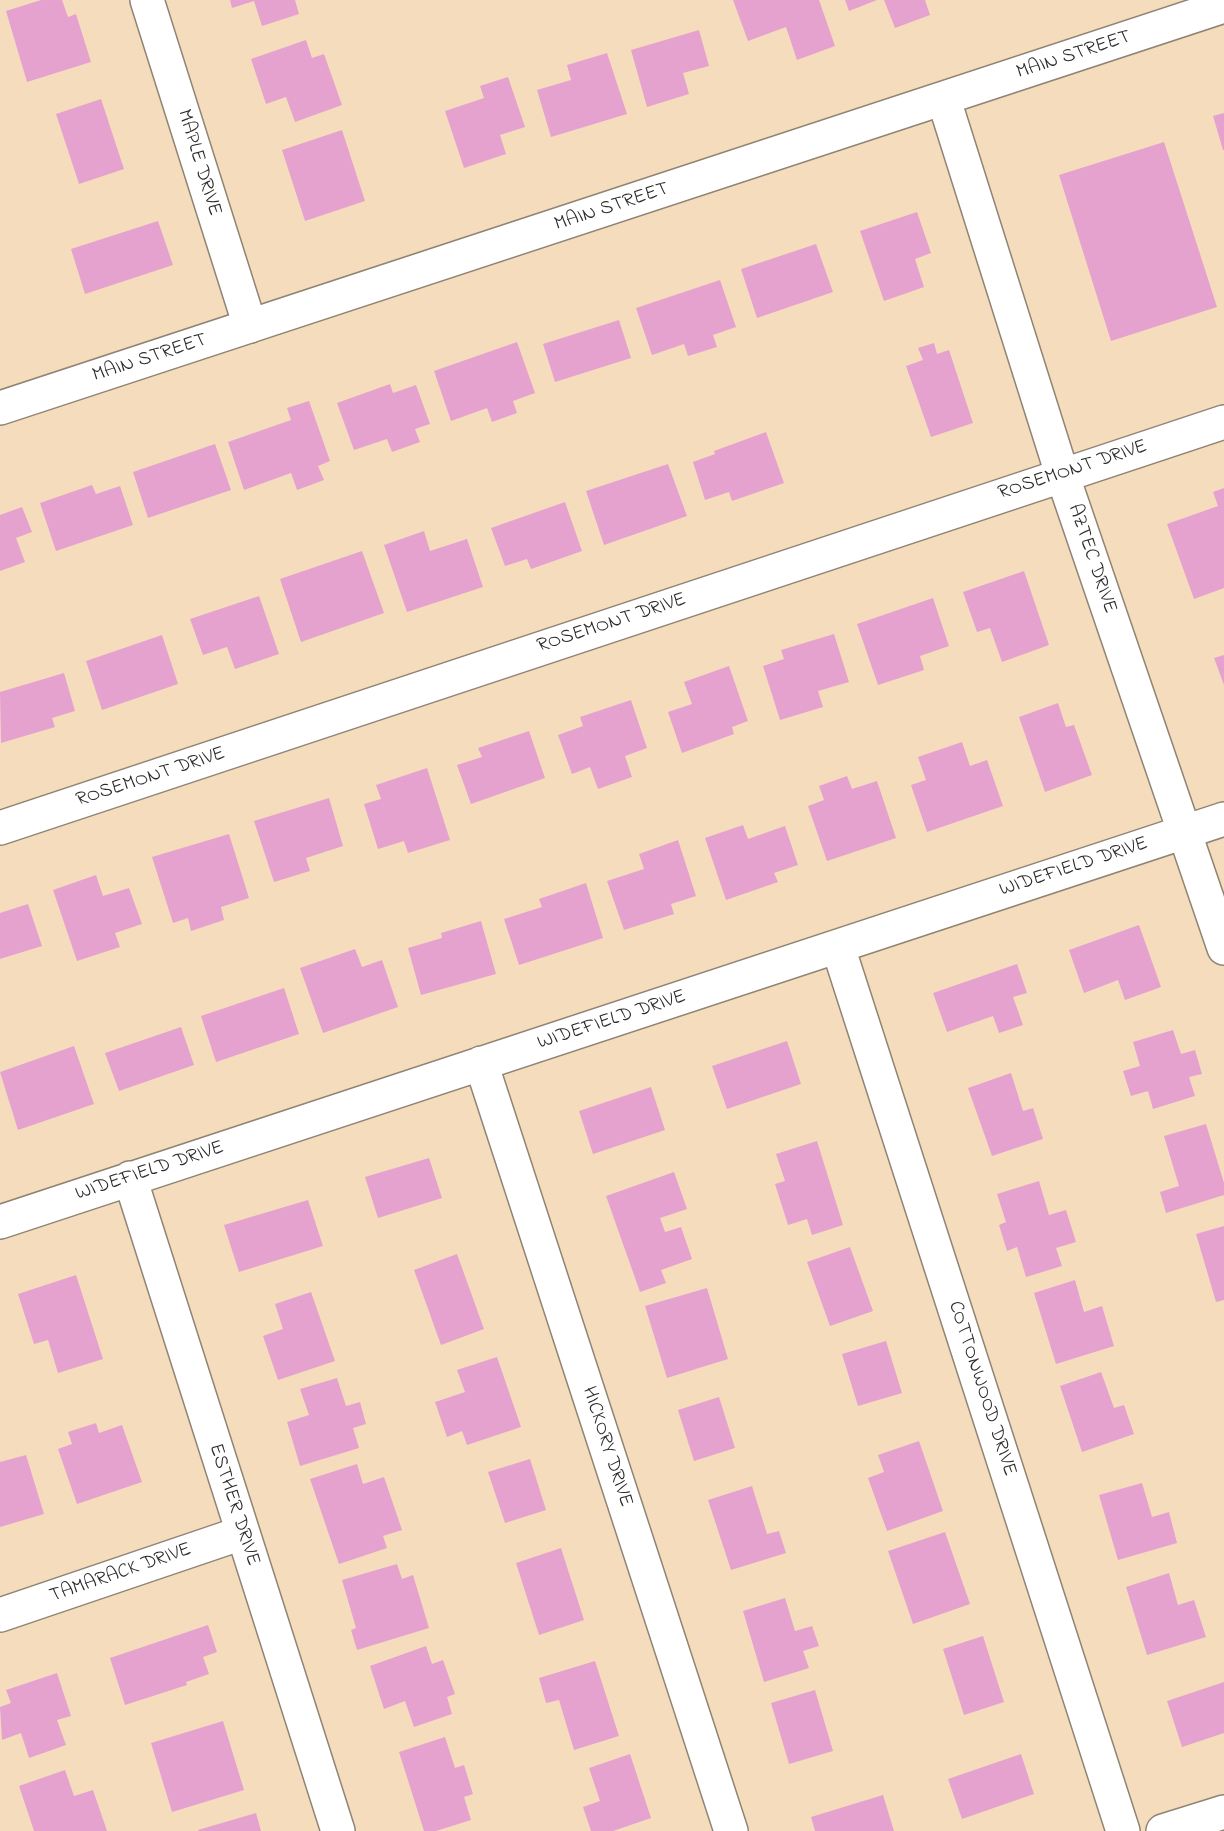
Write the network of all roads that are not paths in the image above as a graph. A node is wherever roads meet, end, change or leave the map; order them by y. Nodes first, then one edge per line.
1 (147, 0) edge
2 (1224, 6) edge
3 (944, 100) junction
4 (250, 326) junction
5 (0, 408) edge
6 (1224, 422) edge
7 (1062, 474) junction
8 (1224, 819) edge
9 (0, 828) edge
10 (1186, 831) junction
11 (838, 947) junction
12 (1224, 948) edge
13 (481, 1063) junction
14 (130, 1178) junction
15 (0, 1222) edge
16 (242, 1533) junction
17 (0, 1615) edge
18 (1224, 1812) edge
19 (338, 1831) edge
20 (731, 1831) edge
21 (1123, 1831) edge
22 (1163, 1831) edge

1 - 4 street, MAPLE DRIVE
2 - 3 street, MAIN STREET
3 - 4 street, MAIN STREET
3 - 7 street, AZTEC DRIVE
4 - 5 street, MAIN STREET
6 - 7 street, ROSEMONT DRIVE
7 - 9 street, ROSEMONT DRIVE
7 - 10 street, AZTEC DRIVE
8 - 10 street, WIDEFIELD DRIVE
10 - 11 street, WIDEFIELD DRIVE
10 - 12 street, AZTEC DRIVE
11 - 13 street, WIDEFIELD DRIVE
11 - 21 street, COTTONWOOD DRIVE
13 - 14 street, WIDEFIELD DRIVE
13 - 20 street, HICKORY DRIVE
14 - 15 street, WIDEFIELD DRIVE
14 - 16 street, ESTHER DRIVE
16 - 17 street, TAMARACK DRIVE
16 - 19 street, ESTHER DRIVE
18 - 22 street

